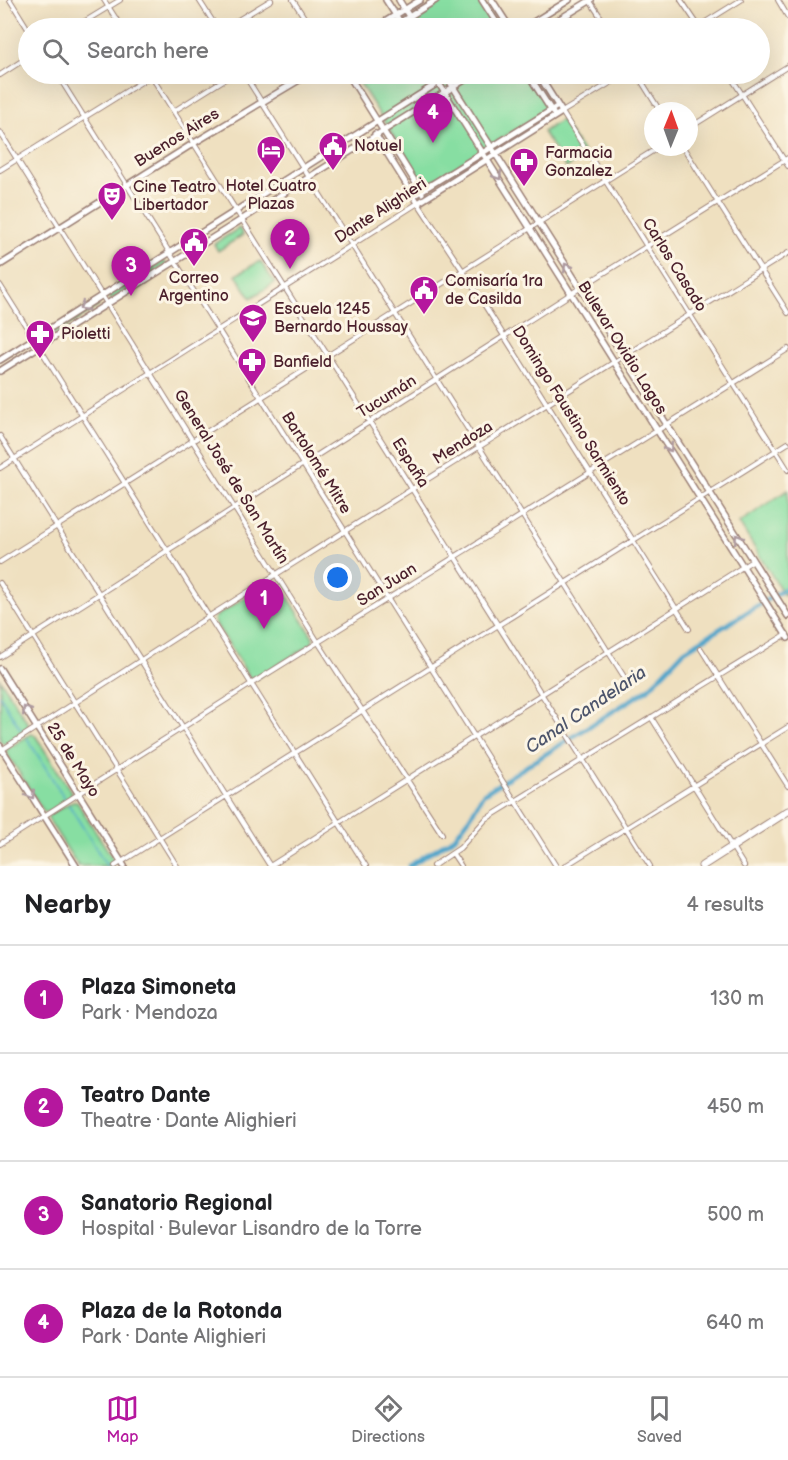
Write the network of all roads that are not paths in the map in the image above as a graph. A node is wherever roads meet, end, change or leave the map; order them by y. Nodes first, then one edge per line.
1 (10, 0) edge
2 (104, 0) edge
3 (120, 0) edge
4 (199, 0) edge
5 (271, 0) edge
6 (293, 0) edge
7 (386, 0) edge
8 (399, 0) edge
9 (420, 0) edge
10 (436, 0) edge
11 (482, 0) edge
12 (492, 0) edge
13 (569, 0) edge
14 (590, 0) edge
15 (681, 0) edge
16 (741, 0) edge
17 (778, 0) edge
18 (109, 7) junction
19 (405, 10) junction
20 (396, 15) junction
21 (788, 16) edge
22 (409, 17) joint
23 (22, 18) edge
24 (91, 18) edge
25 (116, 18) edge
26 (211, 18) edge
27 (241, 18) edge
28 (303, 18) edge
29 (391, 18) edge
30 (398, 18) edge
31 (494, 18) edge
32 (504, 18) edge
33 (540, 18) edge
34 (561, 18) edge
35 (602, 18) edge
36 (692, 18) edge
37 (713, 18) edge
38 (18, 63) edge
39 (788, 66) edge
40 (0, 75) edge
41 (770, 77) edge
42 (63, 84) edge
43 (136, 84) edge
44 (158, 84) edge
45 (217, 84) edge
46 (250, 84) edge
47 (292, 84) edge
48 (354, 84) edge
49 (435, 84) edge
50 (439, 84) edge
51 (452, 84) edge
52 (458, 84) edge
53 (534, 84) edge
54 (544, 84) edge
55 (608, 84) edge
56 (643, 84) edge
57 (735, 84) edge
58 (759, 84) edge
59 (453, 87) junction
60 (444, 92) junction
61 (742, 95) junction
62 (262, 102) junction
63 (654, 102) edge
64 (558, 106) junction
65 (551, 110) junction
66 (174, 111) junction
67 (562, 112) junction
68 (84, 117) junction
69 (556, 117) junction
70 (378, 122) junction
71 (698, 122) edge
72 (370, 127) junction
73 (383, 130) junction
74 (0, 132) edge
75 (376, 135) junction
76 (194, 143) junction
77 (491, 147) junction
78 (482, 152) junction
79 (495, 154) junction
80 (645, 156) edge
81 (689, 156) edge
82 (17, 159) junction
83 (487, 159) junction
84 (786, 160) edge
85 (788, 166) edge
86 (304, 169) junction
87 (0, 170) edge
88 (309, 176) junction
89 (606, 180) junction
90 (128, 185) junction
91 (421, 191) junction
92 (413, 196) junction
93 (425, 197) junction
94 (718, 202) junction
95 (418, 203) junction
96 (236, 211) junction
97 (242, 219) junction
98 (539, 223) junction
99 (61, 227) junction
100 (530, 228) junction
101 (353, 245) junction
102 (648, 247) junction
103 (169, 253) junction
104 (788, 253) edge
105 (174, 261) junction
106 (0, 265) edge
107 (761, 270) junction
108 (463, 271) junction
109 (0, 285) edge
110 (285, 288) junction
111 (580, 288) junction
112 (572, 293) junction
113 (102, 296) junction
114 (107, 303) junction
115 (396, 313) junction
116 (788, 313) edge
117 (689, 314) junction
118 (218, 330) junction
119 (505, 337) junction
120 (33, 339) junction
121 (38, 347) junction
122 (788, 349) edge
123 (328, 356) junction
124 (623, 356) junction
125 (0, 360) edge
126 (614, 362) junction
127 (0, 371) edge
128 (151, 372) junction
129 (438, 379) junction
130 (734, 383) junction
131 (261, 398) junction
132 (547, 404) junction
133 (83, 416) junction
134 (370, 422) junction
135 (665, 424) junction
136 (657, 429) junction
137 (0, 436) edge
138 (194, 441) junction
139 (788, 443) edge
140 (480, 447) junction
141 (776, 451) junction
142 (14, 459) junction
143 (303, 464) junction
144 (0, 468) edge
145 (788, 470) edge
146 (590, 472) junction
147 (124, 484) junction
148 (412, 489) junction
149 (710, 494) junction
150 (701, 499) junction
151 (236, 508) junction
152 (522, 514) junction
153 (55, 526) junction
154 (345, 532) junction
155 (633, 541) junction
156 (168, 550) junction
157 (455, 557) junction
158 (752, 561) junction
159 (0, 562) edge
160 (743, 566) junction
161 (277, 574) junction
162 (0, 583) edge
163 (566, 584) junction
164 (99, 593) junction
165 (388, 599) junction
166 (676, 609) junction
167 (788, 616) edge
168 (208, 617) junction
169 (498, 626) junction
170 (689, 629) dead end
171 (33, 635) junction
172 (787, 636) edge
173 (318, 642) junction
174 (701, 649) dead end
175 (609, 652) junction
176 (0, 657) edge
177 (141, 661) junction
178 (0, 669) edge
179 (431, 669) junction
180 (719, 676) junction
181 (628, 683) dead end
182 (251, 684) junction
183 (541, 694) junction
184 (74, 703) junction
185 (364, 711) junction
186 (651, 717) junction
187 (788, 727) edge
188 (37, 728) junction
189 (183, 728) junction
190 (474, 737) junction
191 (761, 743) junction
192 (1, 749) edge
193 (295, 754) junction
194 (583, 760) junction
195 (116, 771) junction
196 (407, 779) junction
197 (693, 786) junction
198 (788, 786) edge
199 (79, 794) junction
200 (227, 797) junction
201 (515, 803) junction
202 (788, 811) edge
203 (44, 816) junction
204 (338, 823) junction
205 (626, 828) junction
206 (442, 834) dead end
207 (158, 838) junction
208 (0, 844) edge
209 (732, 847) junction
210 (453, 854) junction
211 (123, 864) edge
212 (76, 866) edge
213 (115, 866) edge
214 (177, 866) edge
215 (270, 866) edge
216 (366, 866) edge
217 (433, 866) edge
218 (461, 866) edge
219 (556, 866) edge
220 (565, 866) edge
221 (650, 866) edge
222 (702, 866) edge
223 (744, 866) edge

1 - 23 street
2 - 18 street
3 - 18 street
4 - 26 street
5 - 27 street
6 - 28 street
7 - 20 main road
8 - 19 main road
9 - 19 main road
10 - 22 main road
11 - 31 main road
12 - 32 main road
13 - 33 main road
14 - 34 main road
14 - 35 street
15 - 36 street
16 - 37 street
17 - 21 street
18 - 24 street
18 - 25 street
19 - 20 main road
19 - 22 main road
20 - 29 main road
20 - 30 main road
38 - 40 street
39 - 41 street
42 - 68 street, Bartolomé Mitre
43 - 68 street
44 - 66 street, España
45 - 66 street
46 - 62 street
47 - 62 main road, Buenos Aires
48 - 70 main road
49 - 70 main road
50 - 60 main road, Bulevar Ovidio Lagos
51 - 59 main road, Bulevar Ovidio Lagos
52 - 59 main road
53 - 65 main road
54 - 64 main road, Carlos Casado
55 - 67 street, Dante Alighieri
56 - 63 street
57 - 61 street
58 - 61 street
59 - 60 main road
59 - 77 main road, Bulevar Ovidio Lagos
60 - 73 main road
60 - 78 main road, Bulevar Ovidio Lagos
61 - 71 street
61 - 84 street
62 - 76 main road, Buenos Aires
62 - 86 street
64 - 65 main road, Dante Alighieri
64 - 67 main road, Carlos Casado
65 - 69 main road
65 - 77 main road, Dante Alighieri
66 - 76 street, España
67 - 69 main road, Dante Alighieri
67 - 89 street, Carlos Casado
68 - 82 street
68 - 90 street, Bartolomé Mitre
69 - 79 main road, Dante Alighieri
70 - 72 main road
70 - 73 main road
72 - 75 main road, Domingo Faustino Sarmiento
72 - 86 main road
73 - 75 main road
73 - 91 main road
74 - 82 street, General José de San Martín
75 - 88 main road
75 - 92 main road, Domingo Faustino Sarmiento
76 - 90 main road, Buenos Aires
76 - 96 street, España
77 - 78 main road, Dante Alighieri
77 - 79 main road, Bulevar Ovidio Lagos
78 - 83 main road, Bulevar Ovidio Lagos
78 - 91 main road, Dante Alighieri
79 - 83 main road, Dante Alighieri
79 - 98 main road, Bulevar Ovidio Lagos
80 - 89 street
81 - 94 street
82 - 87 street
82 - 99 street, General José de San Martín
83 - 93 main road, Dante Alighieri
83 -> 100 main road, Bulevar Ovidio Lagos
84 - 85 street
84 - 94 street, Tucumán
86 - 88 street
86 - 96 main road
88 - 97 main road
88 - 101 street
89 - 98 street
89 - 102 street, Carlos Casado
90 - 99 main road, Buenos Aires
90 - 103 street, Bartolomé Mitre
91 - 92 main road, Dante Alighieri
91 - 93 main road
92 - 95 main road, Domingo Faustino Sarmiento
93 - 95 main road, Dante Alighieri
94 - 102 street, Tucumán
94 - 107 street
95 - 101 street, Dante Alighieri
95 - 108 street, Domingo Faustino Sarmiento
96 - 97 street, España
96 - 103 main road
97 - 105 main road
97 - 110 street, España
98 - 100 street
111 -> 98 main road, Bulevar Ovidio Lagos
99 - 106 main road, Buenos Aires
99 - 113 street, General José de San Martín
100 - 108 street
100 - 112 main road, Bulevar Ovidio Lagos
101 - 110 street, Dante Alighieri
101 - 115 street
102 - 111 street, Tucumán
102 - 117 street, Carlos Casado
103 - 105 street, Bartolomé Mitre
103 - 113 main road
104 - 107 street, Mendoza
105 - 114 main road
105 - 118 street, Bartolomé Mitre
107 - 116 street
107 - 117 street, Mendoza
108 - 115 street
108 - 119 street, Domingo Faustino Sarmiento
109 - 120 street
110 - 118 street, Dante Alighieri
110 - 123 street, España
111 - 112 street, Tucumán
111 - 124 main road, Bulevar Ovidio Lagos
112 - 119 street, Tucumán
112 - 126 main road, Bulevar Ovidio Lagos
113 - 114 street, General José de San Martín
113 -> 120 main road
114 - 121 main road
114 - 128 street, General José de San Martín
115 - 123 street
115 - 129 street
117 - 124 street, Mendoza
117 - 130 street, Carlos Casado
118 - 128 street, Dante Alighieri
118 - 131 street, Bartolomé Mitre
119 - 129 street, Tucumán
119 - 132 street, Domingo Faustino Sarmiento
120 - 121 street
120 - 125 main road
121 - 127 main road
121 - 133 street
122 - 130 street, San Juan
123 - 131 street
123 - 134 street, España
124 - 126 street, Mendoza
124 - 135 main road, Bulevar Ovidio Lagos
126 - 132 street, Mendoza
126 - 136 main road, Bulevar Ovidio Lagos
128 - 133 street, Dante Alighieri
128 - 138 street, General José de San Martín
129 - 134 street, Tucumán
129 - 140 street
130 - 135 street, San Juan
130 - 141 street, Carlos Casado
131 - 138 street
131 - 143 street, Bartolomé Mitre
132 - 140 street, Mendoza
132 - 146 street, Domingo Faustino Sarmiento
133 - 142 street, Dante Alighieri
133 - 147 street
134 - 143 street, Tucumán
134 - 148 street, España
135 - 136 street, San Juan
135 - 149 main road, Bulevar Ovidio Lagos
136 - 146 street, San Juan
136 -> 150 main road, Bulevar Ovidio Lagos
137 - 142 street
138 - 147 street
138 - 151 street, General José de San Martín
139 - 141 street
140 - 148 street, Mendoza
140 - 152 street
141 - 145 street, Carlos Casado
141 - 149 street
142 - 144 street, Dante Alighieri
142 - 153 street
143 - 151 street, Tucumán
143 - 154 street, Bartolomé Mitre
146 - 152 street, San Juan
146 - 155 street, Domingo Faustino Sarmiento
147 - 153 street
147 - 156 street
148 - 154 street, Mendoza
148 - 157 street, España
149 - 150 street
158 -> 149 main road, Bulevar Ovidio Lagos
150 - 155 street
150 - 160 main road, Bulevar Ovidio Lagos
151 - 156 street, Tucumán
151 - 161 street, General José de San Martín
152 - 157 street, San Juan
152 - 163 street
153 - 159 street
153 - 164 street
154 - 161 street, Mendoza
154 - 165 street, Bartolomé Mitre
155 - 163 street
155 - 166 street, Domingo Faustino Sarmiento
156 - 164 street, Tucumán
156 - 168 street
157 - 165 street, San Juan
157 - 169 street, España
158 - 160 street
158 - 167 main road, Bulevar Ovidio Lagos
160 - 166 street
160 - 172 main road, Bulevar Ovidio Lagos
161 - 168 street, Mendoza
161 - 173 street, General José de San Martín
162 - 171 street
163 - 169 street
163 - 175 street
164 - 171 street, Tucumán
164 - 177 street
165 - 173 street, San Juan
165 - 179 street, Bartolomé Mitre
166 - 170 street, Domingo Faustino Sarmiento
166 - 175 street
168 - 177 street, Mendoza
168 - 182 street
169 - 179 street
169 - 183 street, España
171 - 176 street, Tucumán
171 - 184 street
172 - 180 street
173 - 182 street, San Juan
173 - 185 street, General José de San Martín
174 - 180 street
175 - 181 street
175 - 183 street
177 - 184 street, Mendoza
177 - 189 street
188 -> 178 main road, 25 de Mayo
179 - 185 street
179 - 190 street, Bartolomé Mitre
180 - 186 street
180 - 191 street
182 - 189 street, San Juan
182 - 193 street
183 - 190 street
183 - 194 street, España
184 - 188 street, Mendoza
184 - 195 street
185 - 193 street
185 - 196 street, General José de San Martín
186 - 194 street
186 - 197 street
187 - 191 street
188 - 192 street, Mendoza
188 - 199 main road, 25 de Mayo
189 - 195 street, San Juan
189 - 200 street
190 - 196 street
190 - 201 street, Bartolomé Mitre
191 - 197 street
191 - 198 street
192 -> 203 main road
193 - 200 street
193 - 204 street
194 - 201 street
194 - 205 street, España
195 - 199 street, San Juan
195 - 207 street
196 - 204 street
196 - 206 street, General José de San Martín
197 - 205 street
197 - 209 street
199 - 203 street, San Juan
199 - 211 main road, 25 de Mayo
200 - 207 street
200 - 215 street
201 - 210 street
201 - 219 street, Bartolomé Mitre
202 - 209 highway
203 - 208 street, San Juan
203 - 212 main road
204 - 215 street
204 - 216 street
205 - 220 street
205 - 221 street, España
207 - 211 street
207 - 214 street
209 - 222 highway
209 - 223 street
210 - 217 street
210 - 218 street
211 - 213 street

